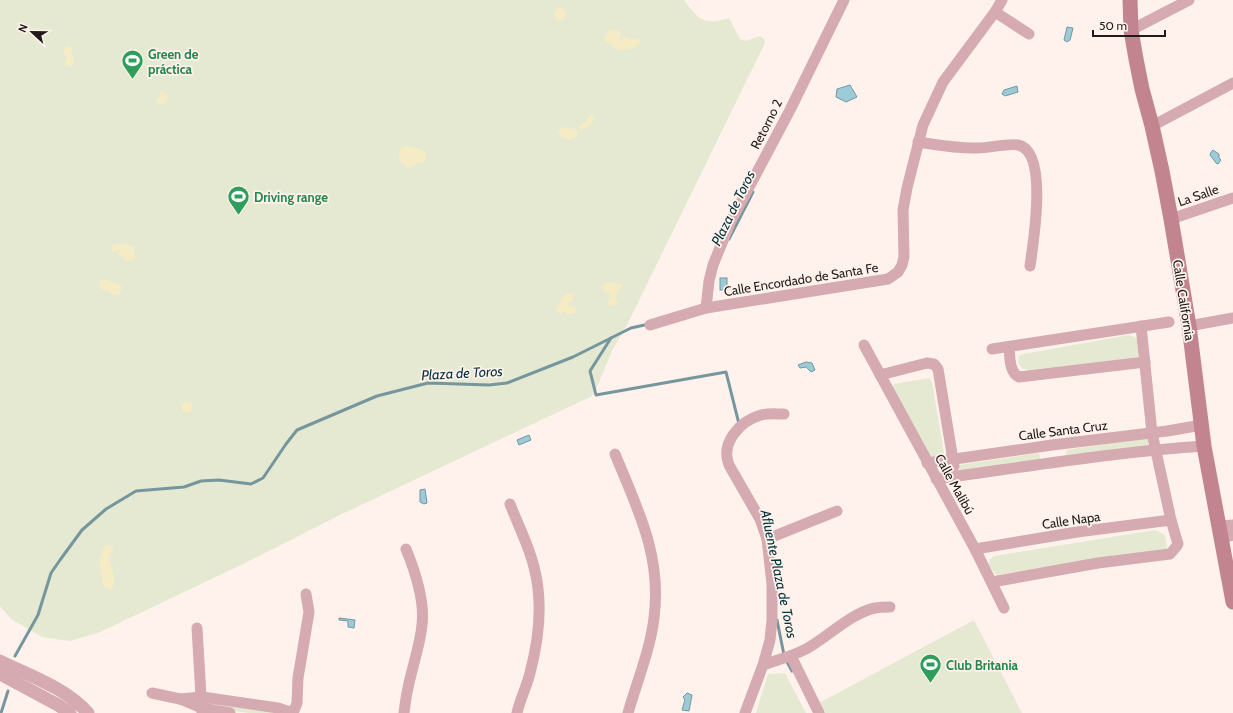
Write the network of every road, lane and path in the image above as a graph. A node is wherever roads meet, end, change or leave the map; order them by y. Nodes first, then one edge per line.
1 (844, 0) edge
2 (1002, 0) edge
3 (1130, 0) edge
4 (1189, 0) edge
5 (995, 12) junction
6 (1132, 30) junction
7 (1029, 34) dead end
8 (1233, 83) edge
9 (1152, 126) junction
10 (918, 142) junction
11 (1233, 198) edge
12 (1171, 219) junction
13 (1030, 266) dead end
14 (706, 308) junction
15 (1233, 318) edge
16 (1169, 322) dead end
17 (650, 325) dead end
18 (1141, 326) junction
19 (1189, 326) junction
20 (864, 345) dead end
21 (1009, 347) junction
22 (992, 349) dead end
23 (1145, 362) junction
24 (880, 376) junction
25 (784, 414) dead end
26 (1202, 425) junction
27 (1152, 433) junction
28 (1052, 445) junction
29 (1204, 446) junction
30 (1156, 450) junction
31 (615, 454) dead end
32 (953, 460) junction
33 (1053, 462) junction
34 (927, 463) junction
35 (955, 476) junction
36 (936, 479) junction
37 (510, 504) dead end
38 (837, 511) dead end
39 (1171, 520) junction
40 (1227, 531) edge
41 (767, 539) junction
42 (406, 549) dead end
43 (975, 549) junction
44 (992, 582) junction
45 (306, 594) dead end
46 (1233, 602) edge
47 (890, 607) dead end
48 (1004, 608) dead end
49 (197, 628) dead end
50 (791, 656) junction
51 (0, 661) edge
52 (763, 665) junction
53 (0, 674) edge
54 (152, 693) dead end
55 (202, 706) edge
56 (70, 713) edge
57 (88, 713) edge
58 (230, 713) edge
59 (293, 713) edge
60 (404, 713) edge
61 (517, 713) edge
62 (628, 713) edge
63 (745, 713) edge
64 (819, 713) edge

1 - 14 street, Retorno 2
2 - 5 street, Calle Encordado de Santa Fe
3 - 6 main road, Calle California
4 - 6 street
5 - 7 street
5 - 10 street, Calle Encordado de Santa Fe
6 - 9 main road, Calle California
8 - 9 street
9 - 12 main road, Calle California
10 - 13 street
10 - 14 street, Calle Encordado de Santa Fe
11 - 12 street, La Salle
12 - 19 main road, Calle California
14 - 17 street, Calle Encordado de Santa Fe
15 - 19 street
16 - 18 street
18 - 21 street
18 - 23 street
19 - 26 main road, Calle California
20 - 24 street, Calle Malibú
21 - 22 street
21 - 23 street
23 - 27 street
24 - 32 street, Calle Malibú
24 - 34 street, Calle Malibú
25 - 41 street
26 - 27 street, Calle Santa Cruz
26 - 29 main road, Calle California
27 - 28 street, Calle Santa Cruz
27 - 30 street
28 - 32 street, Calle Santa Cruz
28 - 33 street
29 - 30 street
29 - 40 main road, Calle California
30 - 33 street
30 - 39 street
31 - 62 street
32 - 34 street, Calle Santa Cruz
32 - 35 street, Calle Malibú
33 - 35 street
34 - 36 street, Calle Malibú
35 - 36 street
36 - 43 street, Calle Malibú
37 - 61 street
38 - 41 street
39 - 43 street, Calle Napa
39 - 44 street
40 - 46 main road, Calle California
41 - 52 street
42 - 60 street
43 - 44 street, Calle Malibú
44 - 48 street, Calle Malibú
45 - 59 street
47 - 50 street
49 - 55 street
50 - 52 street
50 - 64 street
51 - 57 street
52 - 63 street
53 - 56 street
54 - 55 street
55 - 58 street
55 - 59 street

